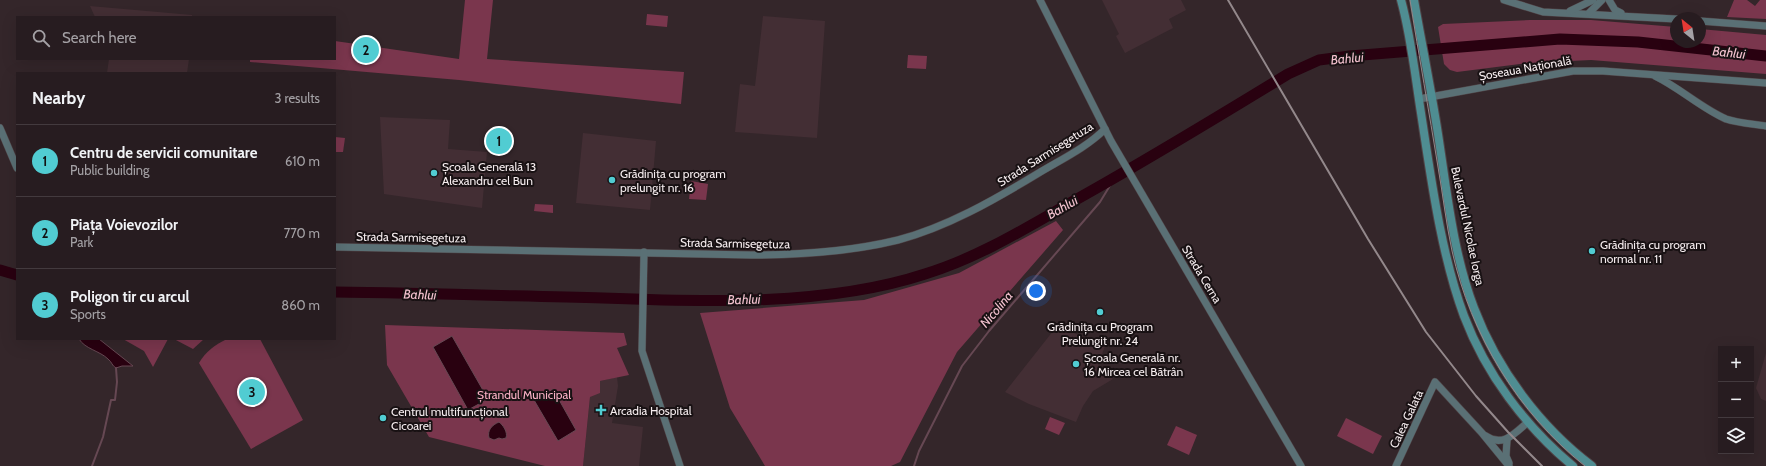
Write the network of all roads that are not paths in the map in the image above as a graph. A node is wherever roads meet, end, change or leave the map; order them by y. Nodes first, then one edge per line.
1 (1040, 0) edge
2 (1401, 0) edge
3 (1414, 0) edge
4 (1504, 0) edge
5 (1593, 0) edge
6 (1602, 0) edge
7 (1609, 0) edge
8 (1565, 13) junction
9 (1589, 13) junction
10 (1627, 15) junction
11 (1670, 19) edge
12 (1706, 21) edge
13 (1766, 26) edge
14 (1652, 74) junction
15 (1766, 83) edge
16 (1431, 97) junction
17 (1419, 99) junction
18 (1766, 126) edge
19 (0, 128) edge
20 (1105, 129) junction
21 (16, 166) edge
22 (336, 247) edge
23 (644, 252) junction
24 (1528, 422) junction
25 (1482, 433) junction
26 (1507, 440) junction
27 (680, 466) edge
28 (1301, 466) edge
29 (1396, 466) edge
30 (1510, 466) edge
31 (1573, 466) edge
32 (1592, 466) edge

1 - 20 street, Strada Cerna
2 - 17 main road, Bulevardul Nicolae Iorga
3 - 16 main road, Bulevardul Nicolae Iorga
4 - 8 street
5 - 8 street
6 - 9 street
7 - 10 street
8 - 9 street
9 - 10 street
10 - 11 street
12 - 13 street
14 - 15 street
14 - 16 street, Șoseaua Națională
14 - 18 street, Șoseaua Națională
16 - 17 street, Șoseaua Națională
16 - 32 main road, Bulevardul Nicolae Iorga
17 - 24 main road, Bulevardul Nicolae Iorga
19 - 21 street
20 - 23 street, Strada Sarmisegetuza
20 - 28 street, Strada Cerna
22 - 23 street, Strada Sarmisegetuza
23 - 27 street
24 - 26 street
24 - 31 main road, Bulevardul Nicolae Iorga
25 - 26 street
25 - 29 street, Calea Galata
25 - 30 street
26 - 30 street

